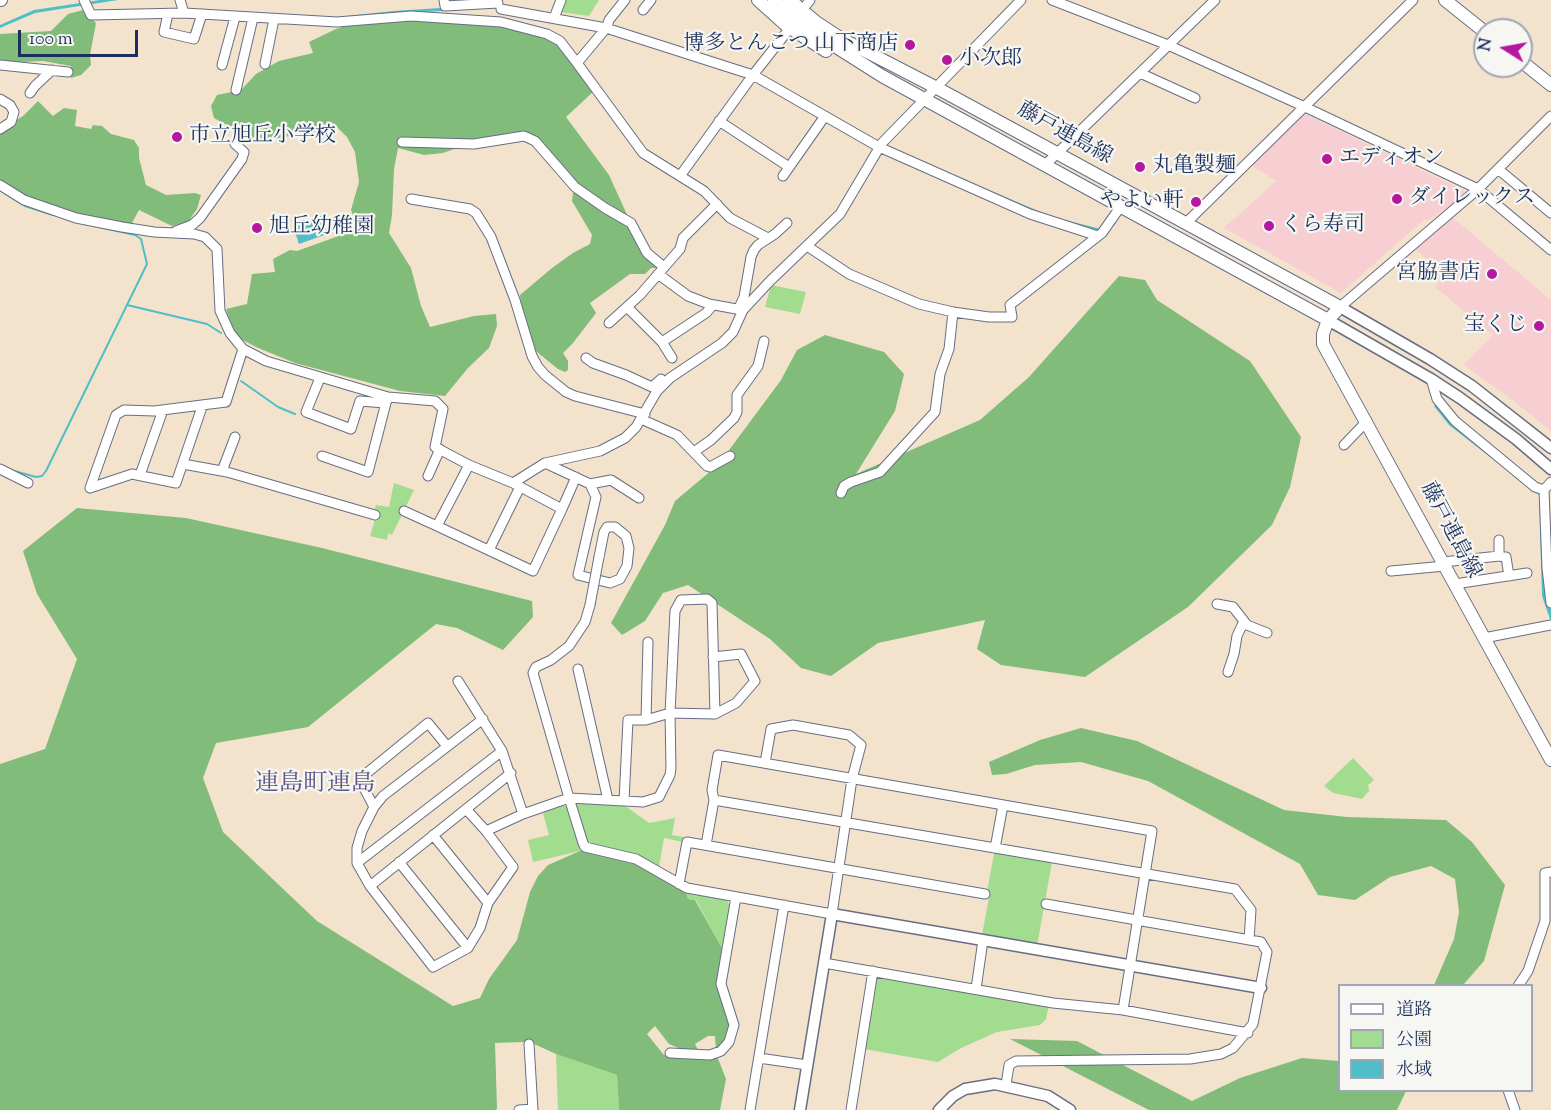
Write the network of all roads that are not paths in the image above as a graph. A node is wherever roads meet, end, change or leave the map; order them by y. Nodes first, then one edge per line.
1 (444, 0) edge
2 (561, 0) edge
3 (625, 0) edge
4 (651, 0) edge
5 (758, 0) edge
6 (774, 0) edge
7 (790, 0) edge
8 (1021, 0) edge
9 (1052, 0) edge
10 (1215, 0) edge
11 (1413, 0) edge
12 (1445, 0) edge
13 (807, 1) edge
14 (85, 3) edge
15 (499, 5) edge
16 (183, 7) edge
17 (644, 10) dead end
18 (168, 14) junction
19 (202, 14) junction
20 (554, 16) junction
21 (235, 17) junction
22 (254, 18) junction
23 (274, 20) junction
24 (501, 22) junction
25 (1473, 22) edge
26 (607, 26) junction
27 (790, 28) junction
28 (1167, 47) junction
29 (861, 49) junction
30 (577, 63) junction
31 (0, 64) edge
32 (265, 64) dead end
33 (222, 65) dead end
34 (52, 70) junction
35 (1533, 71) edge
36 (68, 72) dead end
37 (1140, 73) junction
38 (753, 75) junction
39 (882, 76) junction
40 (1551, 85) edge
41 (937, 88) junction
42 (236, 90) dead end
43 (30, 93) dead end
44 (1195, 98) dead end
45 (0, 99) edge
46 (924, 101) junction
47 (1304, 108) junction
48 (825, 116) junction
49 (1551, 116) edge
50 (720, 121) junction
51 (0, 129) edge
52 (402, 142) dead end
53 (235, 144) dead end
54 (881, 145) junction
55 (1056, 153) junction
56 (1045, 165) junction
57 (789, 167) junction
58 (1498, 169) junction
59 (680, 176) junction
60 (783, 176) dead end
61 (0, 185) edge
62 (1476, 190) junction
63 (411, 199) dead end
64 (717, 204) junction
65 (1120, 206) junction
66 (1551, 213) edge
67 (787, 223) dead end
68 (1186, 224) junction
69 (174, 232) junction
70 (1101, 233) junction
71 (768, 238) junction
72 (807, 246) junction
73 (1551, 250) edge
74 (661, 271) junction
75 (713, 305) junction
76 (627, 307) junction
77 (1340, 307) junction
78 (741, 310) junction
79 (953, 312) junction
80 (1328, 320) junction
81 (609, 323) dead end
82 (765, 341) dead end
83 (662, 342) junction
84 (243, 349) junction
85 (586, 358) dead end
86 (672, 358) dead end
87 (679, 372) junction
88 (320, 378) junction
89 (1431, 379) junction
90 (386, 400) junction
91 (202, 406) junction
92 (163, 410) junction
93 (643, 416) junction
94 (1367, 421) junction
95 (235, 437) dead end
96 (1344, 445) dead end
97 (1551, 448) edge
98 (440, 449) junction
99 (693, 452) junction
100 (322, 456) dead end
101 (730, 456) dead end
102 (545, 463) junction
103 (183, 464) junction
104 (469, 465) junction
105 (0, 469) edge
106 (1551, 470) edge
107 (222, 471) junction
108 (140, 475) junction
109 (428, 476) dead end
110 (576, 477) junction
111 (1551, 482) edge
112 (28, 483) dead end
113 (590, 484) junction
114 (516, 485) junction
115 (1544, 490) junction
116 (841, 493) dead end
117 (639, 498) dead end
118 (562, 509) junction
119 (404, 511) dead end
120 (375, 515) dead end
121 (437, 525) junction
122 (1499, 540) dead end
123 (489, 550) junction
124 (1499, 556) junction
125 (1444, 564) junction
126 (1391, 571) dead end
127 (1527, 573) dead end
128 (1509, 576) junction
129 (1455, 584) junction
130 (1217, 603) dead end
131 (1551, 603) edge
132 (1244, 621) junction
133 (1550, 626) edge
134 (1267, 633) dead end
135 (1484, 638) junction
136 (648, 642) dead end
137 (713, 657) junction
138 (578, 669) dead end
139 (1228, 672) dead end
140 (458, 681) dead end
141 (670, 713) junction
142 (715, 714) junction
143 (483, 718) junction
144 (646, 720) junction
145 (447, 746) junction
146 (502, 751) junction
147 (1551, 760) edge
148 (765, 763) junction
149 (510, 774) junction
150 (852, 779) junction
151 (569, 798) junction
152 (608, 800) junction
153 (714, 800) junction
154 (624, 801) junction
155 (1004, 805) junction
156 (374, 807) junction
157 (466, 808) junction
158 (523, 814) junction
159 (846, 822) junction
160 (486, 831) junction
161 (433, 835) junction
162 (706, 845) junction
163 (994, 848) junction
164 (399, 862) junction
165 (357, 863) junction
166 (839, 869) junction
167 (1551, 872) edge
168 (1145, 874) junction
169 (679, 884) junction
170 (370, 886) junction
171 (985, 894) dead end
172 (736, 897) junction
173 (488, 903) junction
174 (1046, 904) dead end
175 (784, 905) junction
176 (831, 914) junction
177 (1138, 920) junction
178 (1548, 921) edge
179 (983, 940) junction
180 (1249, 940) junction
181 (468, 948) junction
182 (824, 963) junction
183 (1130, 965) junction
184 (873, 971) junction
185 (1519, 984) edge
186 (976, 988) junction
187 (1261, 988) junction
188 (1123, 1010) junction
189 (1248, 1033) junction
190 (529, 1044) dead end
191 (670, 1053) dead end
192 (759, 1058) junction
193 (807, 1065) junction
194 (1006, 1085) junction
195 (1509, 1092) edge
196 (533, 1109) edge
197 (519, 1110) edge
198 (750, 1110) edge
199 (800, 1110) edge
200 (851, 1110) edge
201 (939, 1110) edge
202 (1070, 1110) edge
203 (1515, 1110) edge

1 - 15 street
2 - 20 street
3 - 26 street
4 - 17 street
5 - 27 main road
6 - 39 main road, 藤戸連島線
7 - 29 main road, 藤戸連島線
8 - 41 street
9 - 28 street
10 - 28 street
11 - 47 street
12 - 25 main road
13 - 29 main road
14 - 18 street
15 - 20 street
15 - 24 street
16 - 18 street
16 - 19 street
18 - 19 street
19 - 21 street
20 - 26 street
21 - 22 street
21 - 33 street
22 - 23 street
22 - 42 street
23 - 24 street
23 - 32 street
24 - 30 street
26 - 30 street
26 - 38 street
27 - 38 street
27 - 39 main road
28 - 37 street
28 - 47 street
29 - 41 main road, 藤戸連島線
30 - 59 street
31 - 34 street
34 - 36 street
34 - 43 street
35 - 40 main road
37 - 44 street
37 - 55 street
38 - 48 street
38 - 50 street
39 - 46 main road, 藤戸連島線
41 - 46 street
41 - 55 main road, 藤戸連島線
45 - 51 street
46 - 54 street
46 - 56 main road, 藤戸連島線
47 - 62 street
47 - 68 street
48 - 54 street
48 - 57 street
49 - 58 street
50 - 57 street
50 - 59 street
52 - 74 street
53 - 69 street
54 - 70 street
54 - 72 street
55 - 56 street
55 - 68 main road, 藤戸連島線
56 - 65 main road, 藤戸連島線
57 - 60 street
58 - 62 street
58 - 66 street
59 - 64 street
61 - 69 street
62 - 73 street
62 - 77 street
63 - 93 street
64 - 71 street
64 - 74 street
65 - 70 street
65 - 80 main road, 藤戸連島線
67 - 71 street
68 - 77 main road, 藤戸連島線
69 - 84 street
70 - 79 street
71 - 78 street
72 - 78 street
72 - 79 street
74 - 75 street
74 - 76 street
75 - 78 street
75 - 83 street
76 - 81 street
76 - 83 street
77 - 80 main road
77 - 97 street
78 - 87 street
79 - 116 street
80 - 89 street
80 - 94 main road, 藤戸連島線
82 - 99 street
83 - 86 street
84 - 88 street
84 - 91 street
85 - 87 street
87 - 93 street
88 - 90 street
88 - 90 street
89 - 106 street
89 - 115 street
90 - 98 street
90 - 100 street
91 - 92 street
91 - 103 street
92 - 108 street
92 - 108 street
93 - 99 street
93 - 102 street
94 - 96 street
94 - 125 main road, 藤戸連島線
95 - 107 street
98 - 104 street
98 - 109 street
99 - 101 street
102 - 110 street
102 - 114 street
103 - 107 street
103 - 108 street
104 - 114 street
104 - 121 street
105 - 112 street
107 - 120 street
110 - 113 street
110 - 118 street
111 - 115 street
113 - 117 street
113 - 151 street, bridge
114 - 118 street
114 - 123 street
115 - 131 street
118 - 123 street
119 - 121 street
121 - 123 street
122 - 124 street
124 - 125 street
124 - 128 street
125 - 126 street
125 - 129 main road, 藤戸連島線
127 - 128 street
128 - 129 street
129 - 135 main road, 藤戸連島線
130 - 132 street
132 - 134 street
132 - 139 street
133 - 135 street
135 - 147 main road, 藤戸連島線
136 - 144 street
137 - 141 street
137 - 142 street
137 - 142 street
138 - 152 street
140 - 143 street
141 - 142 street
141 - 144 street
141 - 154 street
143 - 145 street
143 - 146 street
144 - 154 street
145 - 156 street
145 - 156 street
146 - 149 street
146 - 165 street
148 - 150 street
148 - 150 street
148 - 153 street
149 - 157 street
149 - 158 street
150 - 155 street
150 - 159 street
151 - 152 street
151 - 158 street
151 - 169 street
152 - 154 street
153 - 159 street
153 - 162 street
155 - 163 street
155 - 168 street
156 - 165 street
157 - 160 street
157 - 161 street
158 - 160 street
159 - 163 street
159 - 166 street
160 - 173 street
161 - 164 street
161 - 173 street
162 - 166 street
162 - 169 street
163 - 168 street
164 - 170 street
164 - 181 street
165 - 170 street
166 - 171 street
166 - 176 street
167 - 178 street
168 - 177 street
168 - 180 street
169 - 172 street
170 - 181 street
172 - 175 street
172 - 191 street
173 - 181 street
174 - 177 street
175 - 176 street
175 - 192 street
176 - 179 street
176 - 182 street
177 - 180 street
177 - 183 street
178 - 185 street
179 - 183 street
179 - 186 street
180 - 187 street
182 - 184 street
182 - 193 street
183 - 187 street
183 - 188 street
184 - 186 street
184 - 200 street
186 - 188 street
187 - 189 street
188 - 189 street
189 - 194 street
190 - 196 street
192 - 193 street
192 - 198 street
193 - 199 street
194 - 201 street
194 - 202 street
195 - 203 street
196 - 197 street

